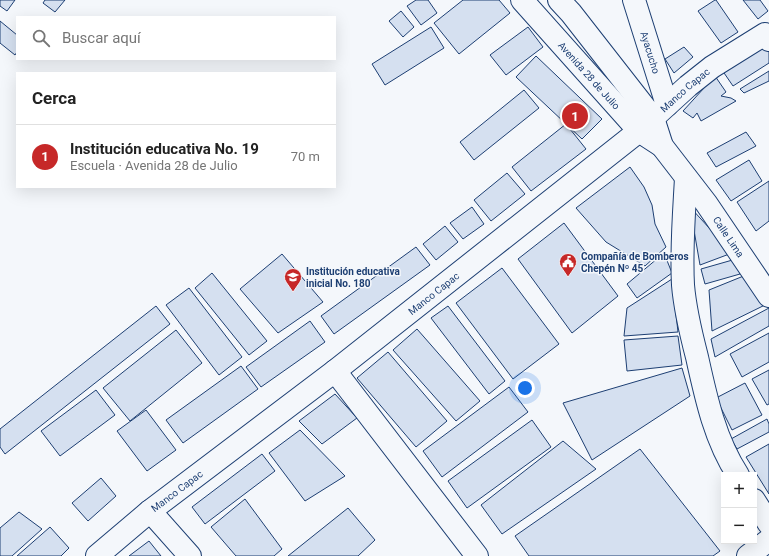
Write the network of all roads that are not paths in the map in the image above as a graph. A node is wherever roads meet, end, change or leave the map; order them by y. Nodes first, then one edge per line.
1 (522, 0) edge
2 (559, 0) edge
3 (634, 0) edge
4 (768, 35) edge
5 (653, 118) junction
6 (686, 178) junction
7 (769, 296) edge
8 (335, 371) junction
9 (736, 472) edge
10 (757, 505) edge
11 (150, 511) junction
12 (769, 524) edge
13 (769, 540) edge
14 (97, 556) edge
15 (190, 556) edge
16 (477, 556) edge
17 (748, 556) edge

1 - 5 street, Avenida 28 de Julio
2 - 5 street, Avenida 28 de Julio
3 - 5 street, Ayacucho
4 - 5 street, Manco Capac
5 - 6 street, Avenida 28 de Julio
5 - 8 street, Manco Capac
6 - 7 street, Calle Lima
6 - 9 street
8 - 11 street, Manco Capac
8 - 16 street
10 - 12 street
11 - 14 street, Manco Capac
11 - 15 street
13 - 17 street

